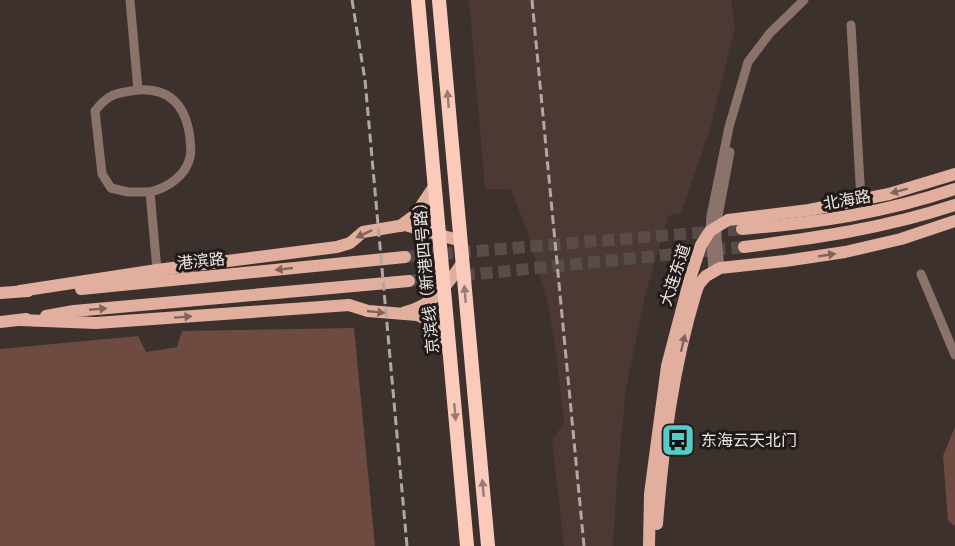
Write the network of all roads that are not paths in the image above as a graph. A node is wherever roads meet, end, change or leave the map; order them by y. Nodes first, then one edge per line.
1 (130, 0) edge
2 (418, 0) edge
3 (439, 0) edge
4 (804, 0) edge
5 (810, 0) edge
6 (851, 25) dead end
7 (138, 90) junction
8 (955, 174) edge
9 (435, 185) junction
10 (955, 189) edge
11 (150, 192) junction
12 (861, 200) junction
13 (955, 205) edge
14 (955, 220) edge
15 (400, 226) junction
16 (713, 229) junction
17 (742, 229) tunnel mouth
18 (439, 234) junction
19 (461, 241) junction
20 (744, 247) tunnel mouth
21 (405, 257) tunnel mouth
22 (463, 262) junction
23 (717, 269) junction
24 (157, 270) junction
25 (921, 274) dead end
26 (409, 281) tunnel mouth
27 (445, 289) junction
28 (20, 291) junction
29 (0, 293) edge
30 (398, 314) junction
31 (19, 320) junction
32 (0, 322) edge
33 (450, 354) junction
34 (955, 355) edge
35 (467, 546) edge
36 (488, 546) edge
37 (649, 546) edge
38 (657, 546) edge

1 - 7 street
2 - 9 highway, 京滨线（新港四号路）
19 -> 3 highway
4 - 16 street
5 - 16 street
6 - 12 street
7 - 11 street
7 - 11 street
8 -> 12 main road
9 - 15 main road
9 - 18 highway, 京滨线（新港四号路）
10 - 17 main road, 北海路
11 - 24 street
12 - 16 main road
13 - 20 main road, 北海路
23 -> 14 main road
15 - 18 main road
15 -> 24 main road
16 - 23 street
16 - 37 main road, 大连东道
18 - 19 main road
18 - 27 highway, 京滨线（新港四号路）
19 - 22 highway
21 -> 28 main road, 港滨路
22 - 27 main road
36 -> 22 highway
38 -> 23 main road, 大连东道
24 - 28 main road
25 - 34 street
31 -> 26 main road
27 - 30 main road
27 - 33 highway, 京滨线（新港四号路）
28 - 29 main road, 港滨路
31 -> 30 main road
30 - 33 main road
31 - 32 main road
33 -> 35 highway, 京滨线（新港四号路）

